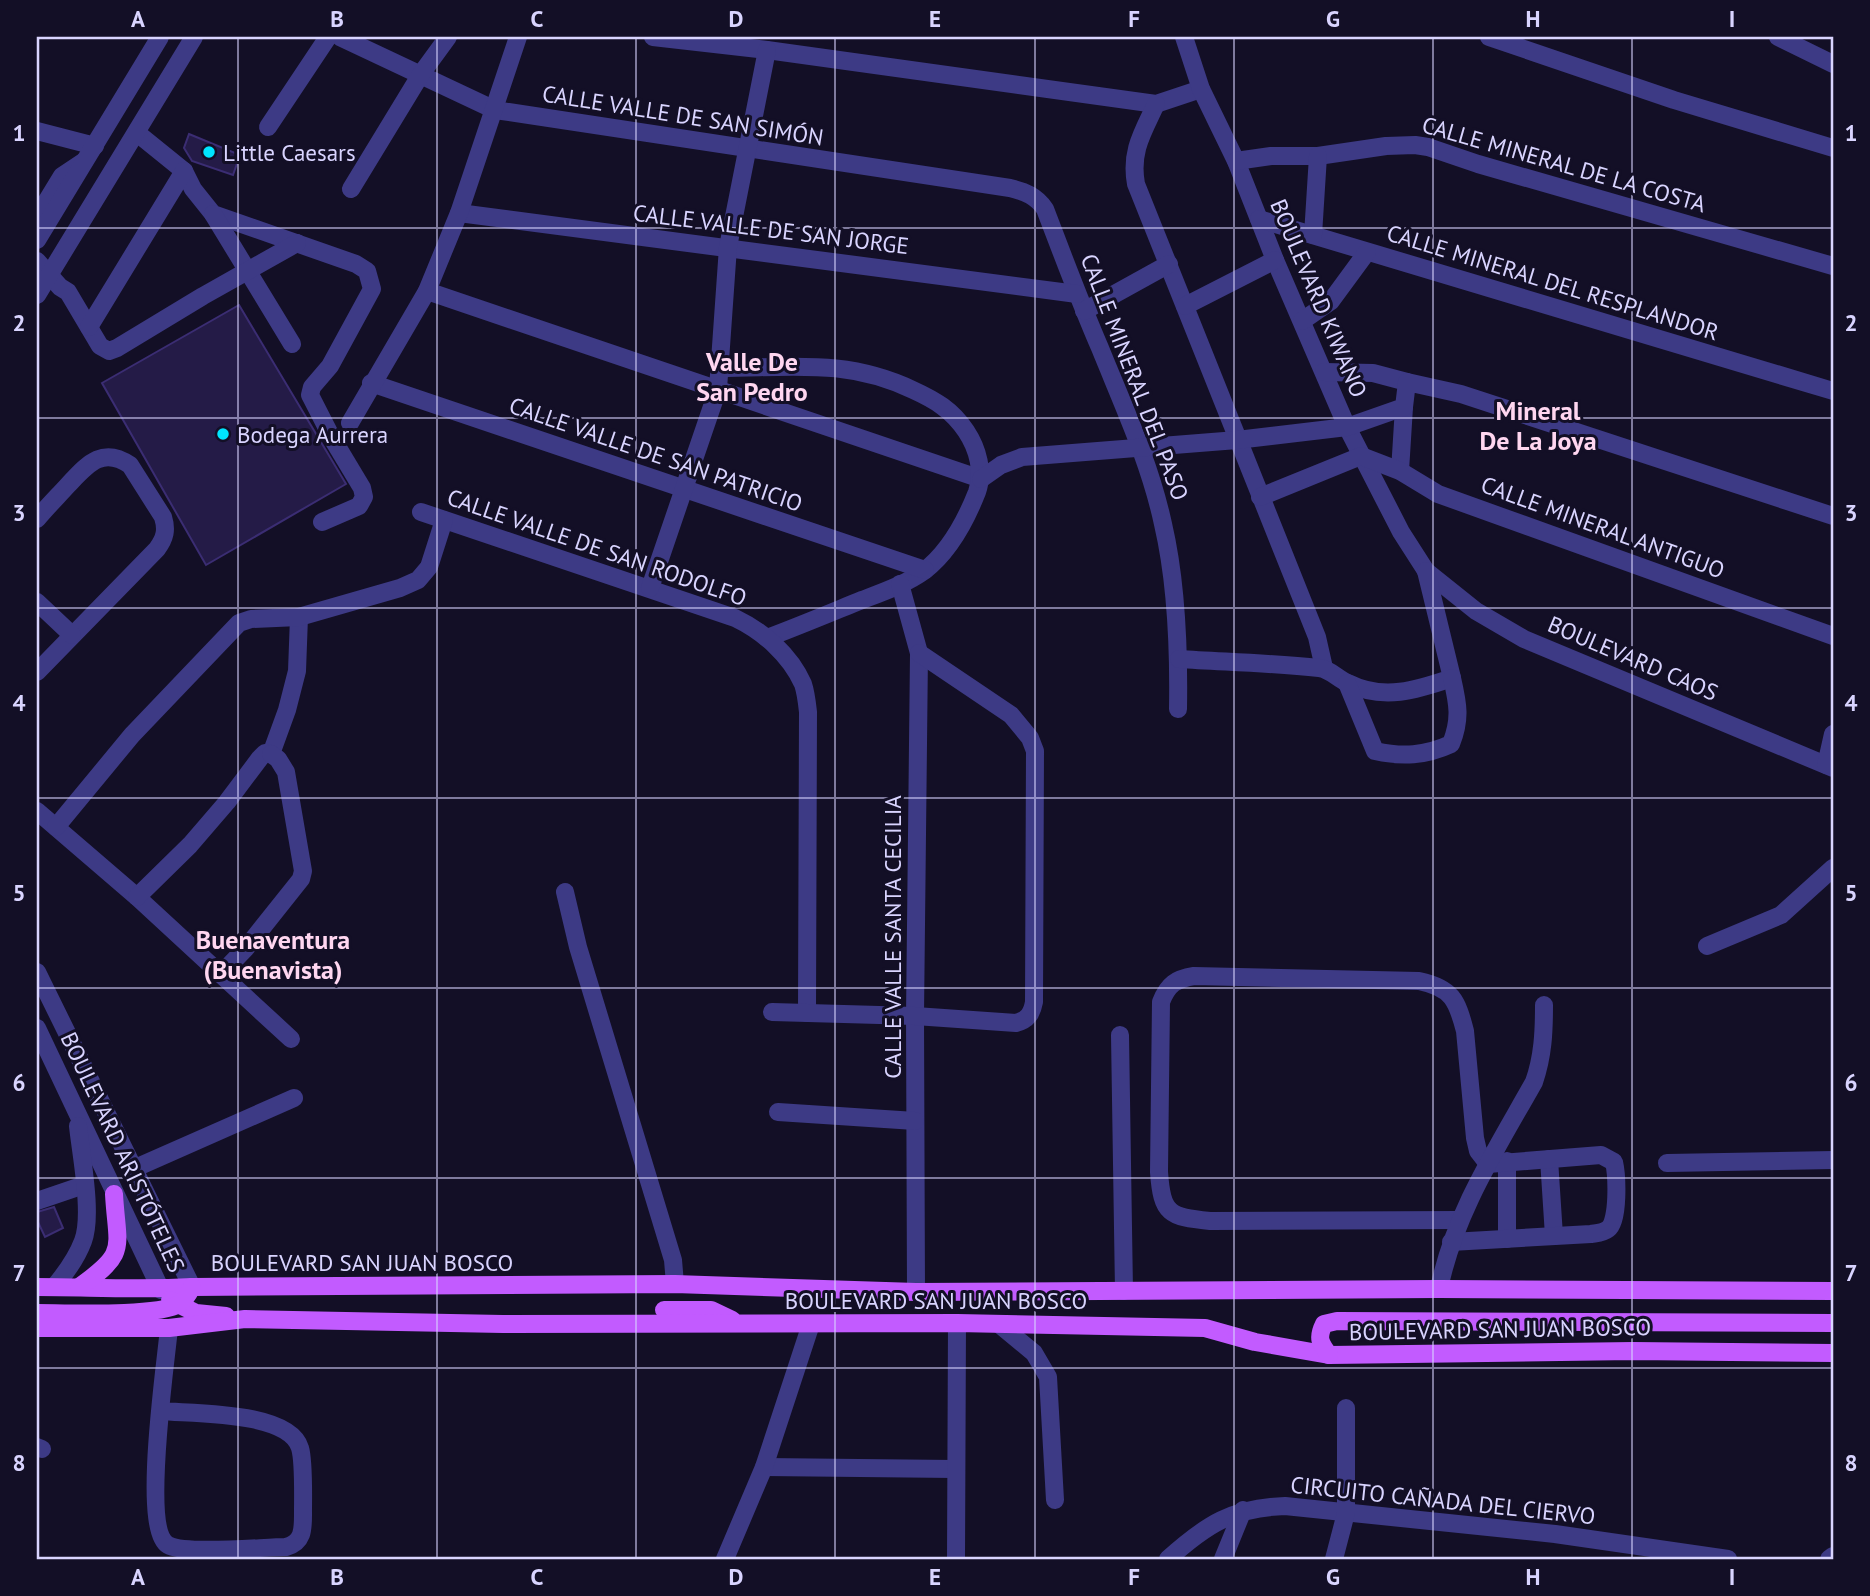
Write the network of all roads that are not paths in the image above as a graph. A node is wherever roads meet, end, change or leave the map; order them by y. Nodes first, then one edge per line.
1 (160, 37) edge
2 (194, 37) edge
3 (328, 37) edge
4 (340, 37) edge
5 (448, 37) edge
6 (518, 37) edge
7 (653, 37) edge
8 (1184, 37) edge
9 (1489, 37) edge
10 (1777, 37) edge
11 (767, 50) junction
12 (1833, 64) edge
13 (421, 74) junction
14 (1202, 89) junction
15 (1156, 104) junction
16 (495, 110) junction
17 (268, 127) dead end
18 (37, 131) edge
19 (137, 133) junction
20 (1833, 148) edge
21 (748, 150) junction
22 (90, 153) junction
23 (1318, 156) junction
24 (1236, 161) junction
25 (184, 171) junction
26 (351, 189) dead end
27 (1032, 195) joint
28 (213, 214) junction
29 (458, 214) junction
30 (37, 217) edge
31 (1259, 219) junction
32 (1313, 235) junction
33 (37, 240) edge
34 (297, 243) junction
35 (728, 247) junction
36 (1367, 252) junction
37 (1275, 260) junction
38 (37, 261) edge
39 (1169, 264) junction
40 (1833, 267) edge
41 (246, 271) junction
42 (49, 276) junction
43 (427, 291) junction
44 (1077, 294) junction
45 (37, 295) edge
46 (1185, 306) junction
47 (1084, 311) junction
48 (1302, 321) junction
49 (89, 327) junction
50 (292, 344) dead end
51 (719, 368) junction
52 (1324, 372) junction
53 (1407, 382) junction
54 (371, 383) junction
55 (718, 388) junction
56 (1833, 391) edge
57 (1404, 407) junction
58 (350, 423) dead end
59 (1347, 428) junction
60 (1237, 440) junction
61 (1139, 446) junction
62 (1361, 456) junction
63 (1400, 471) junction
64 (981, 479) junction
65 (684, 491) junction
66 (1260, 497) junction
67 (421, 512) dead end
68 (1833, 516) edge
69 (37, 519) edge
70 (444, 520) junction
71 (322, 522) dead end
72 (925, 570) junction
73 (1426, 571) junction
74 (900, 584) junction
75 (650, 588) junction
76 (37, 602) edge
77 (299, 617) junction
78 (72, 635) junction
79 (1833, 636) edge
80 (768, 638) junction
81 (919, 653) junction
82 (1179, 659) junction
83 (1324, 668) junction
84 (37, 672) edge
85 (1452, 678) junction
86 (1347, 683) junction
87 (1178, 709) dead end
88 (1833, 734) edge
89 (271, 754) junction
90 (1830, 766) edge
91 (37, 811) edge
92 (56, 827) junction
93 (1833, 868) edge
94 (565, 892) dead end
95 (137, 897) junction
96 (1707, 946) dead end
97 (37, 972) edge
98 (221, 974) junction
99 (1544, 1005) dead end
100 (772, 1013) dead end
101 (807, 1013) junction
102 (915, 1016) junction
103 (37, 1028) edge
104 (1120, 1035) dead end
105 (291, 1039) dead end
106 (294, 1098) dead end
107 (76, 1109) junction
108 (778, 1112) dead end
109 (915, 1121) junction
110 (1549, 1159) junction
111 (1833, 1160) edge
112 (1507, 1161) junction
113 (1667, 1163) dead end
114 (1488, 1164) junction
115 (134, 1169) junction
116 (84, 1185) junction
117 (114, 1194) junction
118 (37, 1201) edge
119 (1459, 1220) junction
120 (1555, 1236) junction
121 (1507, 1238) junction
122 (1451, 1242) junction
123 (675, 1284) junction
124 (45, 1287) edge
125 (79, 1287) junction
126 (192, 1287) junction
127 (1439, 1289) junction
128 (161, 1290) junction
129 (1124, 1291) junction
130 (1833, 1291) edge
131 (916, 1293) junction
132 (178, 1304) junction
133 (676, 1310) junction
134 (37, 1313) edge
135 (245, 1319) junction
136 (566, 1323) junction
137 (957, 1323) junction
138 (1833, 1323) edge
139 (740, 1324) junction
140 (811, 1324) junction
141 (999, 1324) junction
142 (37, 1328) edge
143 (169, 1328) junction
144 (1833, 1353) edge
145 (1329, 1355) junction
146 (1346, 1408) dead end
147 (161, 1411) junction
148 (764, 1467) junction
149 (955, 1469) junction
150 (1055, 1500) dead end
151 (1243, 1510) junction
152 (1346, 1513) junction
153 (1176, 1557) edge
154 (725, 1559) edge
155 (956, 1559) edge
156 (1223, 1559) edge
157 (1334, 1559) edge
158 (1728, 1559) edge

1 - 22 street
2 - 19 street
3 - 17 street
4 - 13 street, CALLE VALLE DE SAN SIMÓN
5 - 13 street
6 - 16 street
7 - 11 street
8 - 14 street, BOULEVARD KIWANO
9 - 20 street
10 - 12 street
11 - 15 street
11 - 21 street
13 - 16 street, CALLE VALLE DE SAN SIMÓN
13 - 26 street
14 - 15 street
14 - 24 street, BOULEVARD KIWANO
15 - 39 street
16 - 21 street, CALLE VALLE DE SAN SIMÓN
16 - 29 street
18 - 22 street
19 - 25 street
19 - 42 street
21 - 27 street, CALLE VALLE DE SAN SIMÓN
21 - 35 street
22 - 30 street
22 - 33 street
23 - 24 street, CALLE MINERAL DE LA COSTA
23 - 32 street
23 - 40 street, CALLE MINERAL DE LA COSTA
24 - 31 street, BOULEVARD KIWANO
25 - 28 street
25 - 49 street
27 - 44 street, CALLE MINERAL DEL PASO
28 - 34 street
28 - 41 street
29 - 35 street, CALLE VALLE DE SAN JORGE
29 - 43 street
31 - 32 street, CALLE MINERAL DEL RESPLANDOR
31 - 37 street, BOULEVARD KIWANO
32 - 36 street, CALLE MINERAL DEL RESPLANDOR
34 - 41 street
34 - 71 street
35 - 44 street, CALLE VALLE DE SAN JORGE
35 - 51 street
36 - 48 street
36 - 56 street, CALLE MINERAL DEL RESPLANDOR
37 - 46 street
37 - 48 street, BOULEVARD KIWANO
38 - 42 street
39 - 46 street
39 - 47 street
41 - 49 street
41 - 50 street
42 - 45 street
42 - 49 street
43 - 54 street
43 - 55 street
44 - 47 street, CALLE MINERAL DEL PASO
46 - 60 street
47 - 61 street, CALLE MINERAL DEL PASO
48 - 52 street, BOULEVARD KIWANO
51 - 55 street
51 - 64 street
52 - 53 street
52 - 59 street, BOULEVARD KIWANO
53 - 57 street
53 - 68 street
54 - 58 street
54 - 65 street, CALLE VALLE DE SAN PATRICIO
55 - 64 street
55 - 65 street
57 - 59 street
57 - 63 street
59 - 60 street
59 - 62 street, BOULEVARD KIWANO
60 - 61 street
60 - 66 street
61 - 64 street
61 - 82 street, CALLE MINERAL DEL PASO
62 - 63 street, CALLE MINERAL ANTIGUO
62 - 66 street
62 - 73 street, BOULEVARD KIWANO
63 - 79 street, CALLE MINERAL ANTIGUO
64 - 72 street
65 - 72 street, CALLE VALLE DE SAN PATRICIO
65 - 75 street
66 - 83 street
67 - 70 street, CALLE VALLE DE SAN RODOLFO
69 - 78 street
70 - 75 street, CALLE VALLE DE SAN RODOLFO
70 - 77 street
72 - 74 street
73 - 85 street
73 - 90 street, BOULEVARD CAOS
74 - 80 street
74 - 81 street, CALLE VALLE SANTA CECILIA
75 - 80 street, CALLE VALLE DE SAN RODOLFO
76 - 78 street
77 - 89 street
77 - 92 street
78 - 84 street
80 - 101 street, CALLE VALLE DE SAN RODOLFO
81 - 102 street, CALLE VALLE SANTA CECILIA
81 - 102 street
82 - 83 street
82 - 87 street, CALLE MINERAL DEL PASO
83 - 86 street
85 - 86 street
85 - 86 street
88 - 90 street
89 - 95 street
89 - 98 street
91 - 92 street
92 - 95 street
93 - 96 street
94 - 123 street
95 - 98 street
97 - 115 street, BOULEVARD ARISTÓTELES
98 - 105 street
99 - 114 street
100 - 101 street
101 - 102 street
102 - 109 street, CALLE VALLE SANTA CECILIA
103 - 107 street, BOULEVARD ARISTÓTELES
104 - 129 street
106 - 115 street
107 - 116 street
107 - 117 street, BOULEVARD ARISTÓTELES
108 - 109 street
109 - 131 street, CALLE VALLE SANTA CECILIA
110 - 112 street
110 - 120 street
110 - 120 street
111 - 113 street
112 - 114 street
112 - 121 street
114 - 119 street
114 - 119 street
115 - 126 street, BOULEVARD ARISTÓTELES
116 - 118 street
116 - 124 street
117 - 125 main road
117 - 128 street, BOULEVARD ARISTÓTELES
119 - 122 street
120 - 121 street
121 - 122 street
122 - 127 street
123 - 126 main road, BOULEVARD SAN JUAN BOSCO
123 - 131 main road, BOULEVARD SAN JUAN BOSCO
123 - 133 main road
124 - 125 main road, BOULEVARD SAN JUAN BOSCO
125 - 128 main road, BOULEVARD SAN JUAN BOSCO
126 - 128 main road, BOULEVARD SAN JUAN BOSCO
126 - 132 main road, BOULEVARD SAN JUAN BOSCO
127 - 129 main road, BOULEVARD SAN JUAN BOSCO
127 - 130 main road, BOULEVARD SAN JUAN BOSCO
128 - 132 main road, BOULEVARD ARISTÓTELES
129 - 131 main road, BOULEVARD SAN JUAN BOSCO
132 - 134 main road
132 - 135 main road, BOULEVARD ARISTÓTELES
133 - 136 main road
133 - 139 main road
135 - 136 main road, BOULEVARD SAN JUAN BOSCO
135 - 143 main road, BOULEVARD SAN JUAN BOSCO
136 - 139 main road, BOULEVARD SAN JUAN BOSCO
137 - 140 main road, BOULEVARD SAN JUAN BOSCO
137 - 141 main road, BOULEVARD SAN JUAN BOSCO
137 - 149 street
138 - 145 main road
139 - 140 main road, BOULEVARD SAN JUAN BOSCO
140 - 148 street
141 - 145 main road, BOULEVARD SAN JUAN BOSCO
141 - 150 street
142 - 143 main road, BOULEVARD SAN JUAN BOSCO
143 - 147 street
144 - 145 main road, BOULEVARD SAN JUAN BOSCO
146 - 152 street
147 - 147 street
148 - 149 street
148 - 154 street
149 - 155 street
151 - 152 street, CIRCUITO CAÑADA DEL CIERVO
151 - 153 street, CIRCUITO CAÑADA DEL CIERVO
151 - 156 street
152 - 157 street
152 - 158 street, CIRCUITO CAÑADA DEL CIERVO

